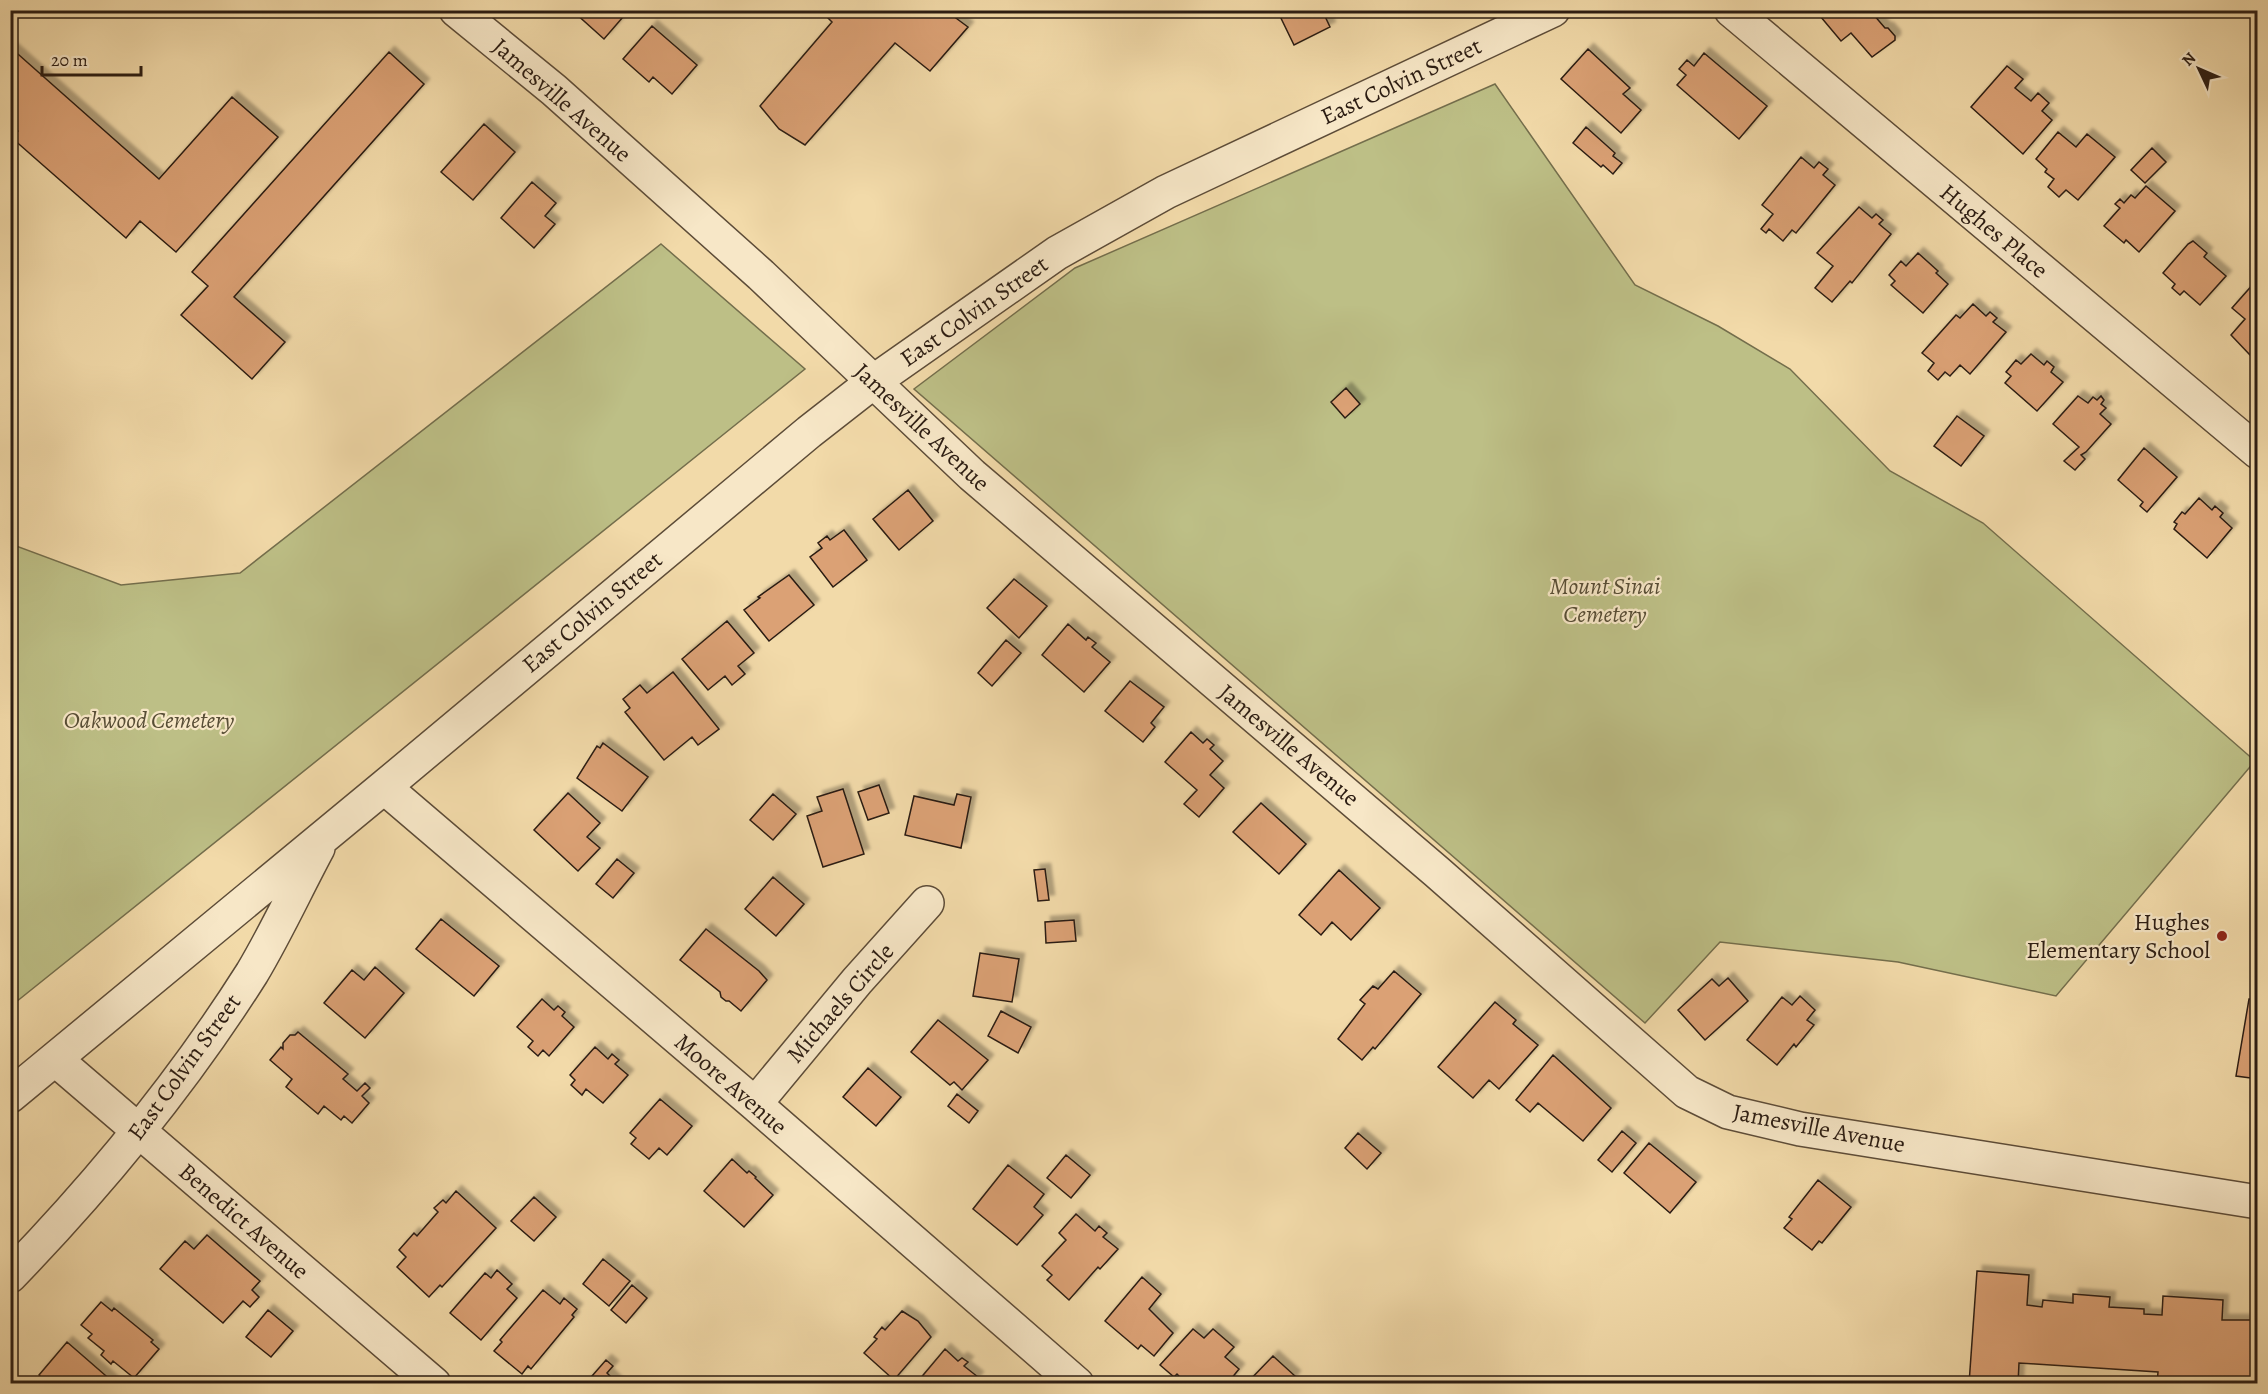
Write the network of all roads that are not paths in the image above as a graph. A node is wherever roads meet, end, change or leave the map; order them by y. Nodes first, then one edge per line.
1 (456, 10) edge
2 (1553, 10) edge
3 (1731, 10) edge
4 (873, 382) junction
5 (2258, 452) edge
6 (384, 787) junction
7 (325, 834) junction
8 (927, 903) dead end
9 (55, 1059) junction
10 (10, 1096) edge
11 (755, 1104) junction
12 (139, 1131) junction
13 (2258, 1202) edge
14 (10, 1276) edge
15 (434, 1383) edge
16 (1077, 1383) edge

1 - 4 street, Jamesville Avenue
2 - 4 street, East Colvin Street
3 - 5 street, Hughes Place
4 - 6 street, East Colvin Street
4 - 13 street, Jamesville Avenue
6 - 7 street, East Colvin Street
6 - 11 street, Moore Avenue
7 - 9 street, East Colvin Street
7 - 12 street, East Colvin Street
8 - 11 street, Michaels Circle
9 - 10 street, East Colvin Street
9 - 12 street, Benedict Avenue
11 - 16 street, Moore Avenue
12 - 14 street, East Colvin Street
12 - 15 street, Benedict Avenue

